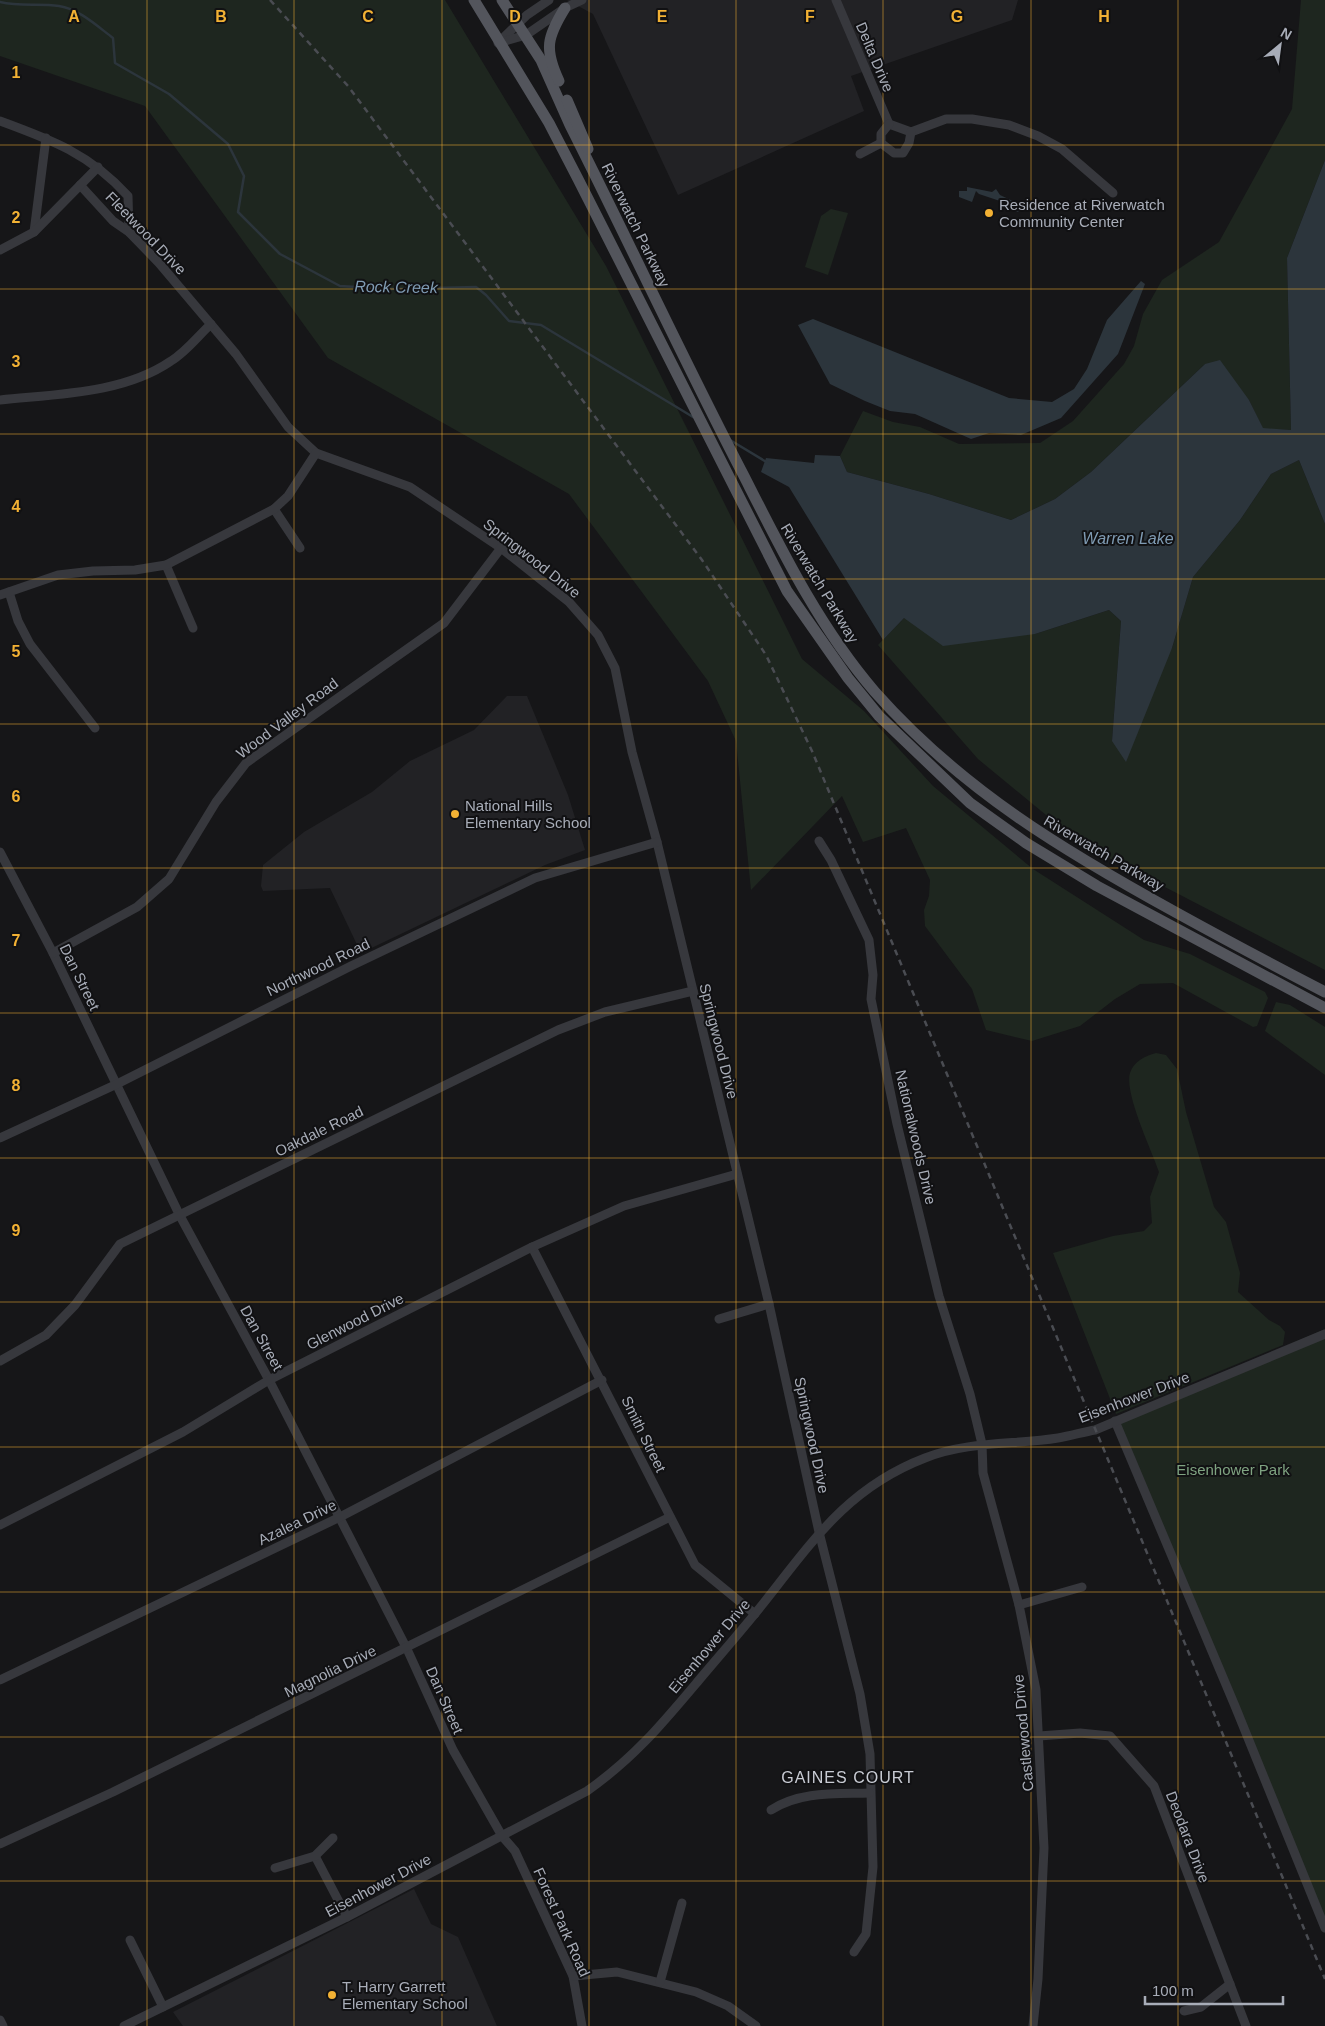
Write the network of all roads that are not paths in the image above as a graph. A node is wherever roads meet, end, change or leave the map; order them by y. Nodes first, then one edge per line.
1 (474, 0) edge
2 (502, 0) edge
3 (549, 0) edge
4 (582, 0) edge
5 (836, 0) edge
6 (564, 8) junction
7 (519, 23) junction
8 (526, 35) junction
9 (498, 43) junction
10 (0, 121) edge
11 (889, 124) junction
12 (911, 132) junction
13 (46, 138) junction
14 (881, 143) junction
15 (860, 154) dead end
16 (98, 167) junction
17 (596, 178) junction
18 (80, 185) junction
19 (1113, 193) dead end
20 (34, 232) junction
21 (129, 232) junction
22 (0, 250) edge
23 (211, 324) junction
24 (0, 400) edge
25 (316, 453) junction
26 (274, 509) junction
27 (300, 548) dead end
28 (501, 548) junction
29 (166, 565) junction
30 (9, 592) junction
31 (0, 596) edge
32 (193, 628) dead end
33 (95, 728) dead end
34 (819, 841) dead end
35 (657, 842) junction
36 (0, 852) edge
37 (53, 953) junction
38 (693, 991) junction
39 (1325, 992) edge
40 (1325, 1008) edge
41 (117, 1084) junction
42 (0, 1138) edge
43 (737, 1174) junction
44 (178, 1214) junction
45 (532, 1247) junction
46 (770, 1304) junction
47 (718, 1319) dead end
48 (1325, 1334) edge
49 (0, 1362) edge
50 (269, 1380) junction
51 (602, 1380) junction
52 (1115, 1421) junction
53 (982, 1444) junction
54 (340, 1517) junction
55 (670, 1517) junction
56 (0, 1525) edge
57 (819, 1532) junction
58 (1082, 1587) dead end
59 (1019, 1605) junction
60 (755, 1614) junction
61 (407, 1649) junction
62 (0, 1680) edge
63 (1039, 1736) junction
64 (870, 1793) junction
65 (771, 1810) dead end
66 (502, 1836) junction
67 (333, 1838) dead end
68 (0, 1844) edge
69 (315, 1856) junction
70 (275, 1868) dead end
71 (682, 1902) dead end
72 (347, 1917) junction
73 (1325, 1928) edge
74 (130, 1940) dead end
75 (854, 1952) dead end
76 (574, 1976) junction
77 (660, 1982) junction
78 (1230, 1984) junction
79 (164, 2007) junction
80 (1184, 2011) dead end
81 (0, 2020) edge
82 (3, 2026) edge
83 (124, 2026) edge
84 (582, 2026) edge
85 (756, 2026) edge
86 (1033, 2026) edge
87 (1246, 2026) edge

1 - 9 main road, Riverwatch Parkway
2 - 7 main road, Riverwatch Parkway
3 - 7 street
4 - 6 street
5 - 11 street, Delta Drive
6 - 8 street
6 - 17 main road
7 - 8 main road, Riverwatch Parkway
7 - 9 street
8 - 9 street
8 - 17 main road, Riverwatch Parkway
9 - 40 main road, Riverwatch Parkway
10 - 13 street
11 - 12 street
11 - 14 street
12 - 14 street
12 - 19 street
13 - 16 street
13 - 20 street
14 - 15 street
16 - 18 street
16 - 21 street
17 - 39 main road, Riverwatch Parkway
18 - 20 street
18 - 21 street, Fleetwood Drive
20 - 22 street
21 - 23 street, Fleetwood Drive
23 - 24 street
23 - 25 street, Springwood Drive
25 - 26 street
25 - 28 street, Springwood Drive
26 - 27 street
26 - 29 street
28 - 35 street, Springwood Drive
28 - 37 street, Wood Valley Road
29 - 30 street
29 - 32 street
30 - 31 street
30 - 33 street
34 - 53 street, Nationalwoods Drive
35 - 38 street, Springwood Drive
35 - 41 street, Northwood Road
36 - 37 street, Dan Street
37 - 41 street, Dan Street
38 - 43 street, Springwood Drive
38 - 44 street, Oakdale Road
41 - 42 street, Northwood Road
41 - 44 street, Dan Street
43 - 45 street, Glenwood Drive
43 - 46 street, Springwood Drive
44 - 49 street, Oakdale Road
44 - 50 street, Dan Street
45 - 50 street, Glenwood Drive
45 - 51 street, Smith Street
46 - 47 street
46 - 57 street, Springwood Drive
48 - 52 street, Eisenhower Drive
50 - 54 street, Dan Street
50 - 56 street, Glenwood Drive
51 - 54 street, Azalea Drive
51 - 55 street, Smith Street
52 - 53 street, Eisenhower Drive
52 - 73 street
53 - 57 street, Eisenhower Drive
53 - 59 street, Castlewood Drive
54 - 61 street, Dan Street
54 - 62 street, Azalea Drive
55 - 60 street, Smith Street
55 - 61 street, Magnolia Drive
57 - 60 street, Eisenhower Drive
57 - 64 street, Springwood Drive
58 - 59 street
59 - 63 street, Castlewood Drive
60 - 66 street, Eisenhower Drive
61 - 66 street, Dan Street
61 - 68 street, Magnolia Drive
63 - 78 street, Deodara Drive
63 - 86 street, Castlewood Drive
64 - 65 street
64 - 75 street, Springwood Drive
66 - 72 street, Eisenhower Drive
66 - 76 street, Forest Park Road
67 - 69 street
69 - 70 street
69 - 72 street
71 - 77 street
72 - 79 street, Eisenhower Drive
74 - 79 street
76 - 77 street
76 - 84 street, Forest Park Road
77 - 85 street
78 - 80 street
78 - 87 street, Deodara Drive
79 - 83 street, Eisenhower Drive
81 - 82 street

